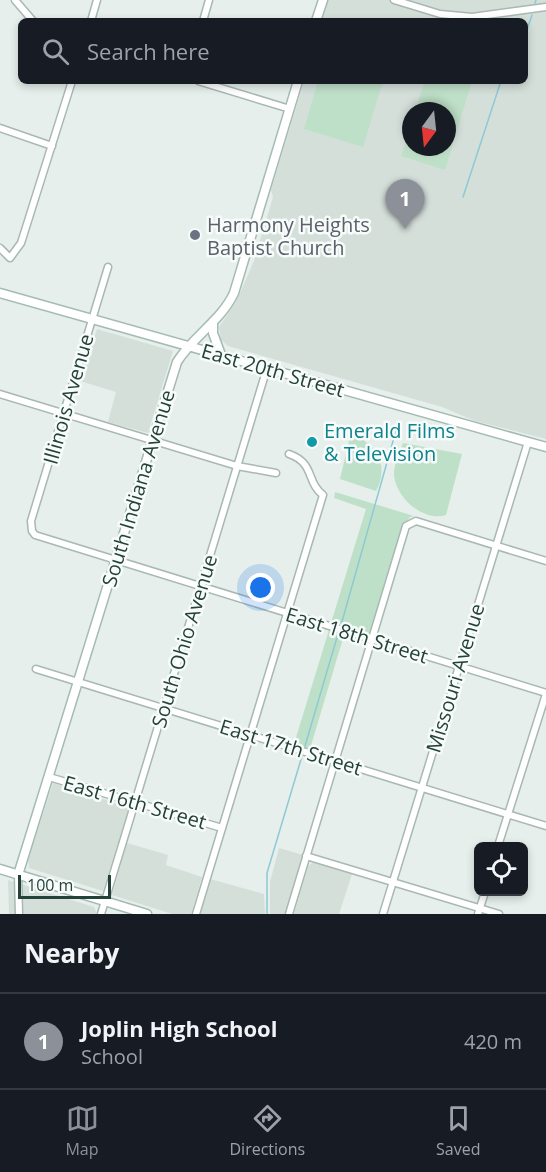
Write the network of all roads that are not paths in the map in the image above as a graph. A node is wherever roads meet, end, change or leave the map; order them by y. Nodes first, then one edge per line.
1 (15, 0) edge
2 (97, 0) edge
3 (209, 0) edge
4 (323, 0) edge
5 (394, 0) edge
6 (546, 7) edge
7 (30, 18) edge
8 (92, 18) edge
9 (204, 18) edge
10 (317, 18) edge
11 (71, 84) edge
12 (208, 84) edge
13 (297, 84) edge
14 (290, 109) junction
15 (0, 128) edge
16 (52, 146) junction
17 (0, 248) edge
18 (108, 267) dead end
19 (0, 294) edge
20 (92, 318) junction
21 (213, 322) junction
22 (187, 345) junction
23 (221, 355) junction
24 (267, 368) junction
25 (0, 393) edge
26 (65, 412) junction
27 (153, 439) junction
28 (528, 442) junction
29 (546, 447) edge
30 (289, 454) dead end
31 (237, 466) junction
32 (276, 473) dead end
33 (32, 531) joint
34 (496, 545) junction
35 (115, 561) junction
36 (546, 561) edge
37 (200, 587) junction
38 (286, 613) junction
39 (373, 640) junction
40 (459, 666) junction
41 (36, 669) dead end
42 (78, 682) junction
43 (546, 693) edge
44 (163, 708) junction
45 (249, 735) junction
46 (335, 761) junction
47 (49, 777) junction
48 (421, 788) junction
49 (135, 802) junction
50 (508, 814) junction
51 (546, 826) edge
52 (222, 828) junction
53 (499, 842) edge
54 (306, 856) junction
55 (0, 869) edge
56 (18, 875) junction
57 (393, 882) junction
58 (484, 896) edge
59 (105, 901) junction
60 (479, 911) edge
61 (19, 914) edge
62 (101, 914) edge
63 (147, 914) edge
64 (196, 914) edge
65 (289, 914) edge
66 (383, 914) edge
67 (499, 914) edge

1 - 7 street
2 - 8 street
3 - 9 street
4 - 10 street
5 - 6 street
11 - 16 street
12 - 14 street
13 - 14 street, South Indiana Avenue
14 - 21 street, South Indiana Avenue
15 - 16 street
16 - 17 street
18 - 20 street, Illinois Avenue
19 - 20 street, East 20th Street
20 - 22 street, East 20th Street
20 - 26 street, Illinois Avenue
21 - 22 street, South Indiana Avenue
21 - 23 street
22 - 23 street, East 20th Street
22 - 27 street, South Indiana Avenue
23 - 24 street, East 20th Street
24 - 28 street, East 20th Street
24 - 31 street, South Ohio Avenue
25 - 26 street
26 - 27 street
26 - 33 street, Illinois Avenue
27 - 31 street
27 - 35 street, South Indiana Avenue
28 - 29 street, East 20th Street
28 - 34 street, Missouri Avenue
30 - 38 street
31 - 32 street
31 - 37 street, South Ohio Avenue
33 - 35 street, East 18th Street
34 - 36 street
34 - 39 street
34 - 40 street, Missouri Avenue
35 - 37 street, East 18th Street
35 - 42 street, South Indiana Avenue
37 - 38 street, East 18th Street
37 - 44 street, South Ohio Avenue
38 - 39 street, East 18th Street
38 - 45 street
39 - 40 street, East 18th Street
39 - 46 street
40 - 43 street, East 18th Street
40 - 48 street, Missouri Avenue
41 - 42 street, East 17th Street
42 - 44 street, East 17th Street
42 - 47 street, South Indiana Avenue
43 - 50 street
44 - 45 street, East 17th Street
44 - 49 street, South Ohio Avenue
45 - 46 street, East 17th Street
45 - 52 street
46 - 48 street, East 17th Street
46 - 54 street
47 - 49 street, East 16th Street
47 - 56 street, South Indiana Avenue
48 - 50 street, East 17th Street
48 - 57 street, Missouri Avenue
49 - 52 street, East 16th Street
49 - 59 street, South Ohio Avenue
50 - 51 street, East 17th Street
50 - 53 street
52 - 64 street
54 - 57 street
54 - 65 street
55 - 56 street
56 - 59 street
56 - 61 street, South Indiana Avenue
57 - 60 street
57 - 66 street, Missouri Avenue
58 - 60 street
59 - 62 street, South Ohio Avenue
59 - 63 street
60 - 67 street

